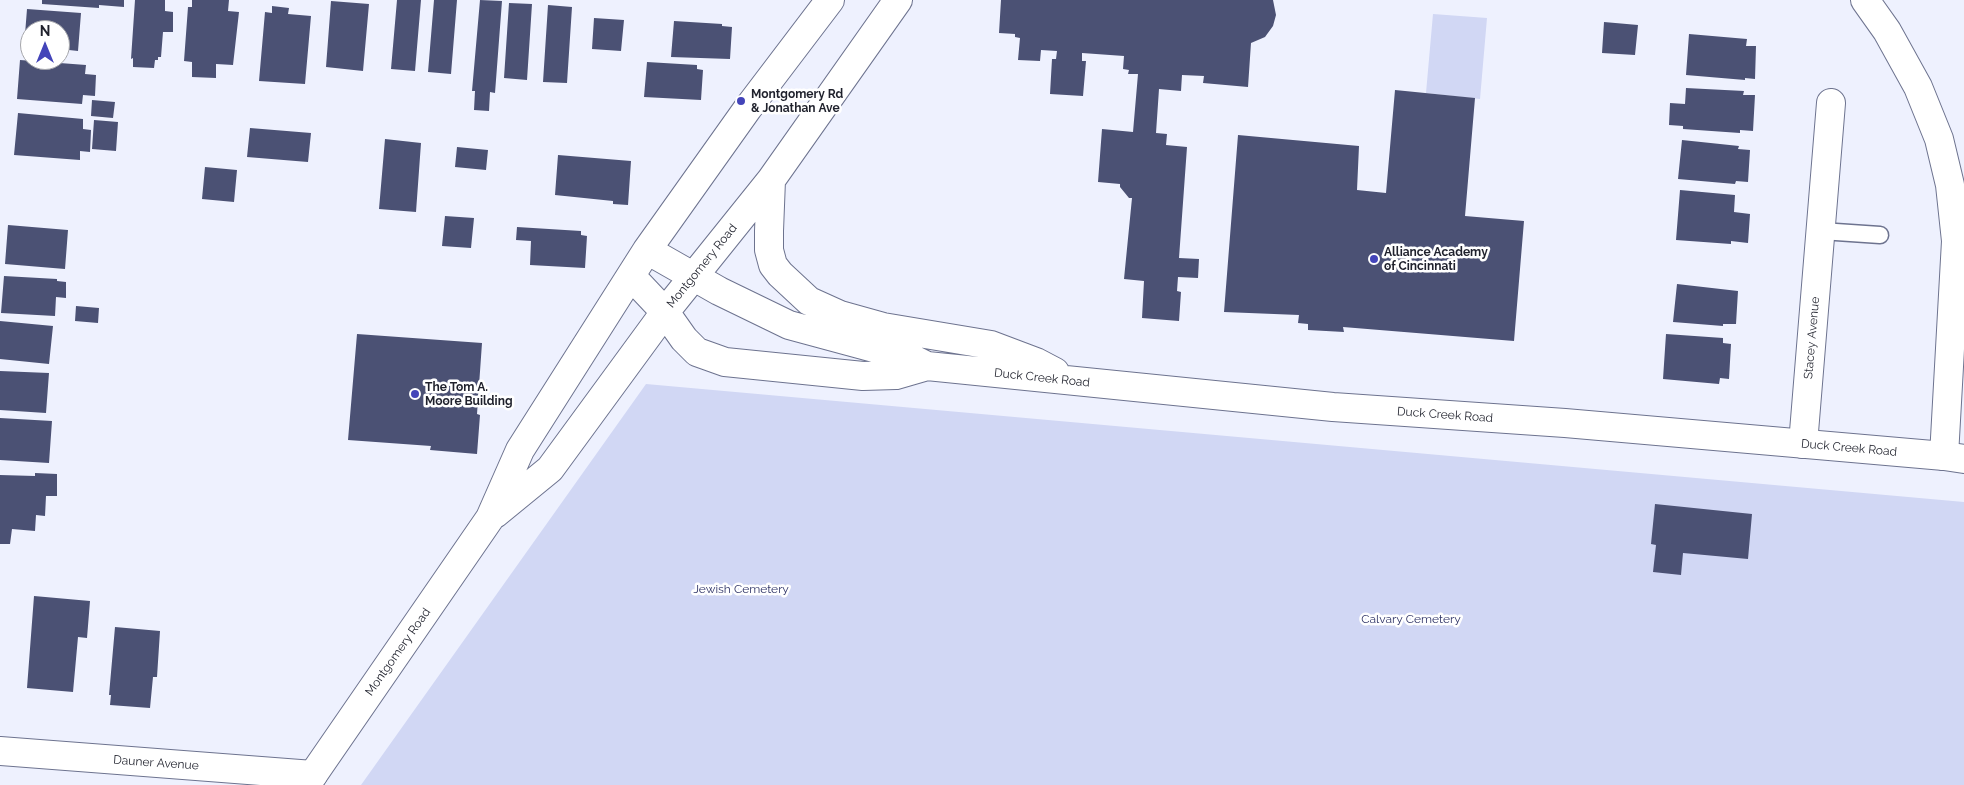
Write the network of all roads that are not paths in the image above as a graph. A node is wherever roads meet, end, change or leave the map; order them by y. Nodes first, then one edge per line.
1 (830, 0) edge
2 (898, 0) edge
3 (1865, 0) edge
4 (1831, 103) dead end
5 (772, 180) junction
6 (1821, 231) junction
7 (1880, 236) dead end
8 (647, 250) junction
9 (631, 276) junction
10 (694, 276) junction
11 (665, 312) junction
12 (927, 366) junction
13 (1072, 380) junction
14 (1803, 444) junction
15 (1954, 457) edge
16 (490, 518) junction
17 (0, 751) edge
18 (309, 780) edge

1 - 8 main road, Montgomery Road
2 - 5 main road, Montgomery Road
3 - 15 main road
4 - 6 main road, Stacey Avenue
5 - 10 main road, Montgomery Road
5 - 13 main road
6 - 7 lane
6 - 14 main road, Stacey Avenue
8 - 9 main road, Montgomery Road
8 - 10 main road, Duck Creek Road
9 - 11 main road, Duck Creek Road
9 - 16 main road, Montgomery Road
10 - 11 main road, Montgomery Road
10 - 12 main road, Duck Creek Road
11 - 12 main road, Duck Creek Road
11 - 16 main road, Montgomery Road
12 - 13 main road, Duck Creek Road
13 - 14 main road, Duck Creek Road
14 - 15 main road, Duck Creek Road
16 - 18 main road, Montgomery Road
17 - 18 main road, Dauner Avenue

